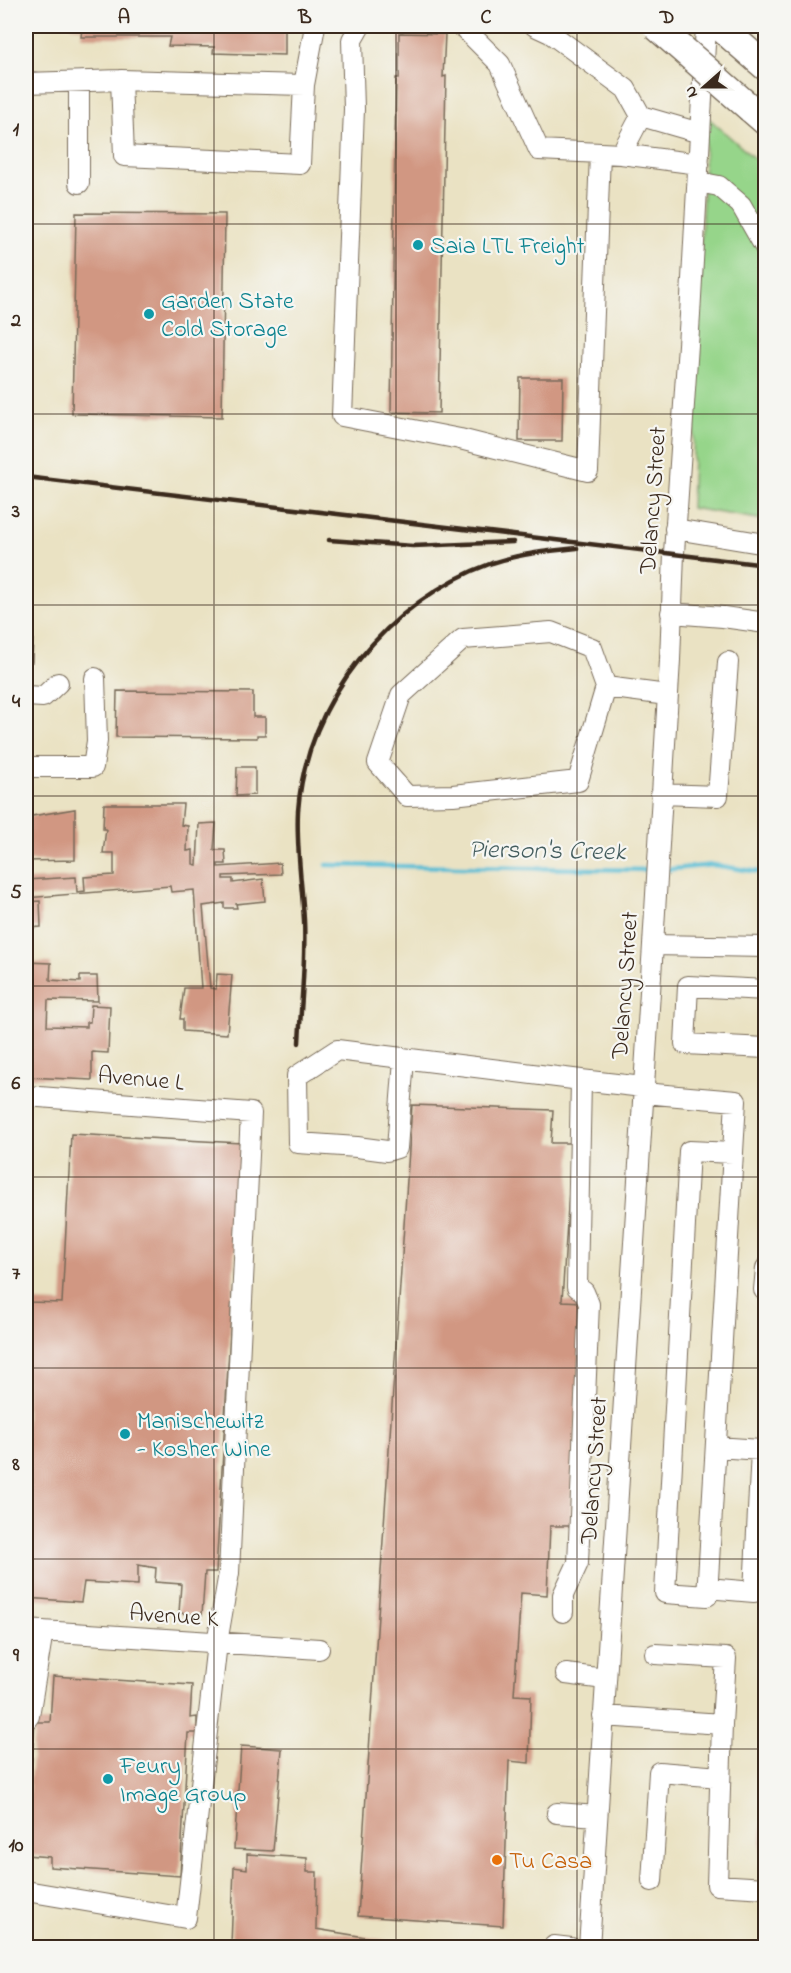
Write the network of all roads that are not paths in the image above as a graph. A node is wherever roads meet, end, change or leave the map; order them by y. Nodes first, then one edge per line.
1 (315, 26) edge
2 (360, 26) edge
3 (460, 26) edge
4 (535, 26) edge
5 (656, 26) edge
6 (706, 26) edge
7 (719, 26) edge
8 (763, 65) edge
9 (121, 80) junction
10 (79, 82) junction
11 (26, 83) edge
12 (304, 85) junction
13 (641, 116) junction
14 (758, 116) edge
15 (700, 133) junction
16 (600, 153) junction
17 (621, 154) junction
18 (698, 173) junction
19 (79, 183) dead end
20 (765, 249) edge
21 (675, 530) junction
22 (765, 544) edge
23 (671, 613) junction
24 (765, 623) edge
25 (728, 662) dead end
26 (95, 678) dead end
27 (58, 683) dead end
28 (606, 687) junction
29 (668, 695) junction
30 (26, 696) edge
31 (26, 767) edge
32 (662, 794) junction
33 (653, 945) junction
34 (765, 947) edge
35 (765, 990) edge
36 (765, 1048) edge
37 (404, 1059) junction
38 (581, 1080) junction
39 (643, 1090) junction
40 (26, 1096) edge
41 (733, 1153) junction
42 (765, 1268) edge
43 (764, 1290) edge
44 (716, 1447) junction
45 (707, 1588) junction
46 (563, 1612) dead end
47 (34, 1631) edge
48 (217, 1643) junction
49 (320, 1649) dead end
50 (655, 1654) dead end
51 (566, 1674) dead end
52 (605, 1679) junction
53 (603, 1716) junction
54 (26, 1720) edge
55 (722, 1724) junction
56 (720, 1777) junction
57 (557, 1813) dead end
58 (597, 1816) junction
59 (652, 1881) dead end
60 (765, 1888) edge
61 (26, 1891) edge
62 (552, 1947) edge
63 (571, 1947) edge
64 (589, 1947) edge

1 - 12 street
2 - 16 street
3 - 16 street
4 - 13 street
5 - 14 highway, bridge
6 - 15 street, Delancy Street
7 - 8 highway
9 - 10 street
9 - 12 street
9 - 12 street
10 - 11 street
10 - 19 street
13 - 15 street
13 - 17 street
15 - 18 street, Delancy Street
16 - 17 street
17 - 18 street
18 - 20 street
18 - 21 street, Delancy Street
21 - 22 street
21 - 23 street, Delancy Street
23 - 24 street
23 - 29 street, Delancy Street
25 - 32 street
26 - 31 street
27 - 30 street
28 - 28 street
28 - 29 street
29 - 32 street, Delancy Street
32 - 33 street, Delancy Street
33 - 34 street
33 - 39 street, Delancy Street
35 - 36 street
37 - 37 street
37 - 38 street
38 - 39 street
38 - 46 street
39 - 41 street
39 - 52 street, Delancy Street
40 - 48 street, Avenue L
41 - 44 street
41 - 45 street
42 - 43 street
44 - 45 street
44 - 45 street
47 - 48 street, Avenue K
47 - 54 street
48 - 49 street, Avenue K
48 - 61 street
50 - 55 street
51 - 52 street
52 - 53 street, Delancy Street
53 - 55 street
53 - 58 street, Delancy Street
55 - 56 street
56 - 59 street
56 - 60 street
57 - 58 street
58 - 64 street, Delancy Street
62 - 63 street

